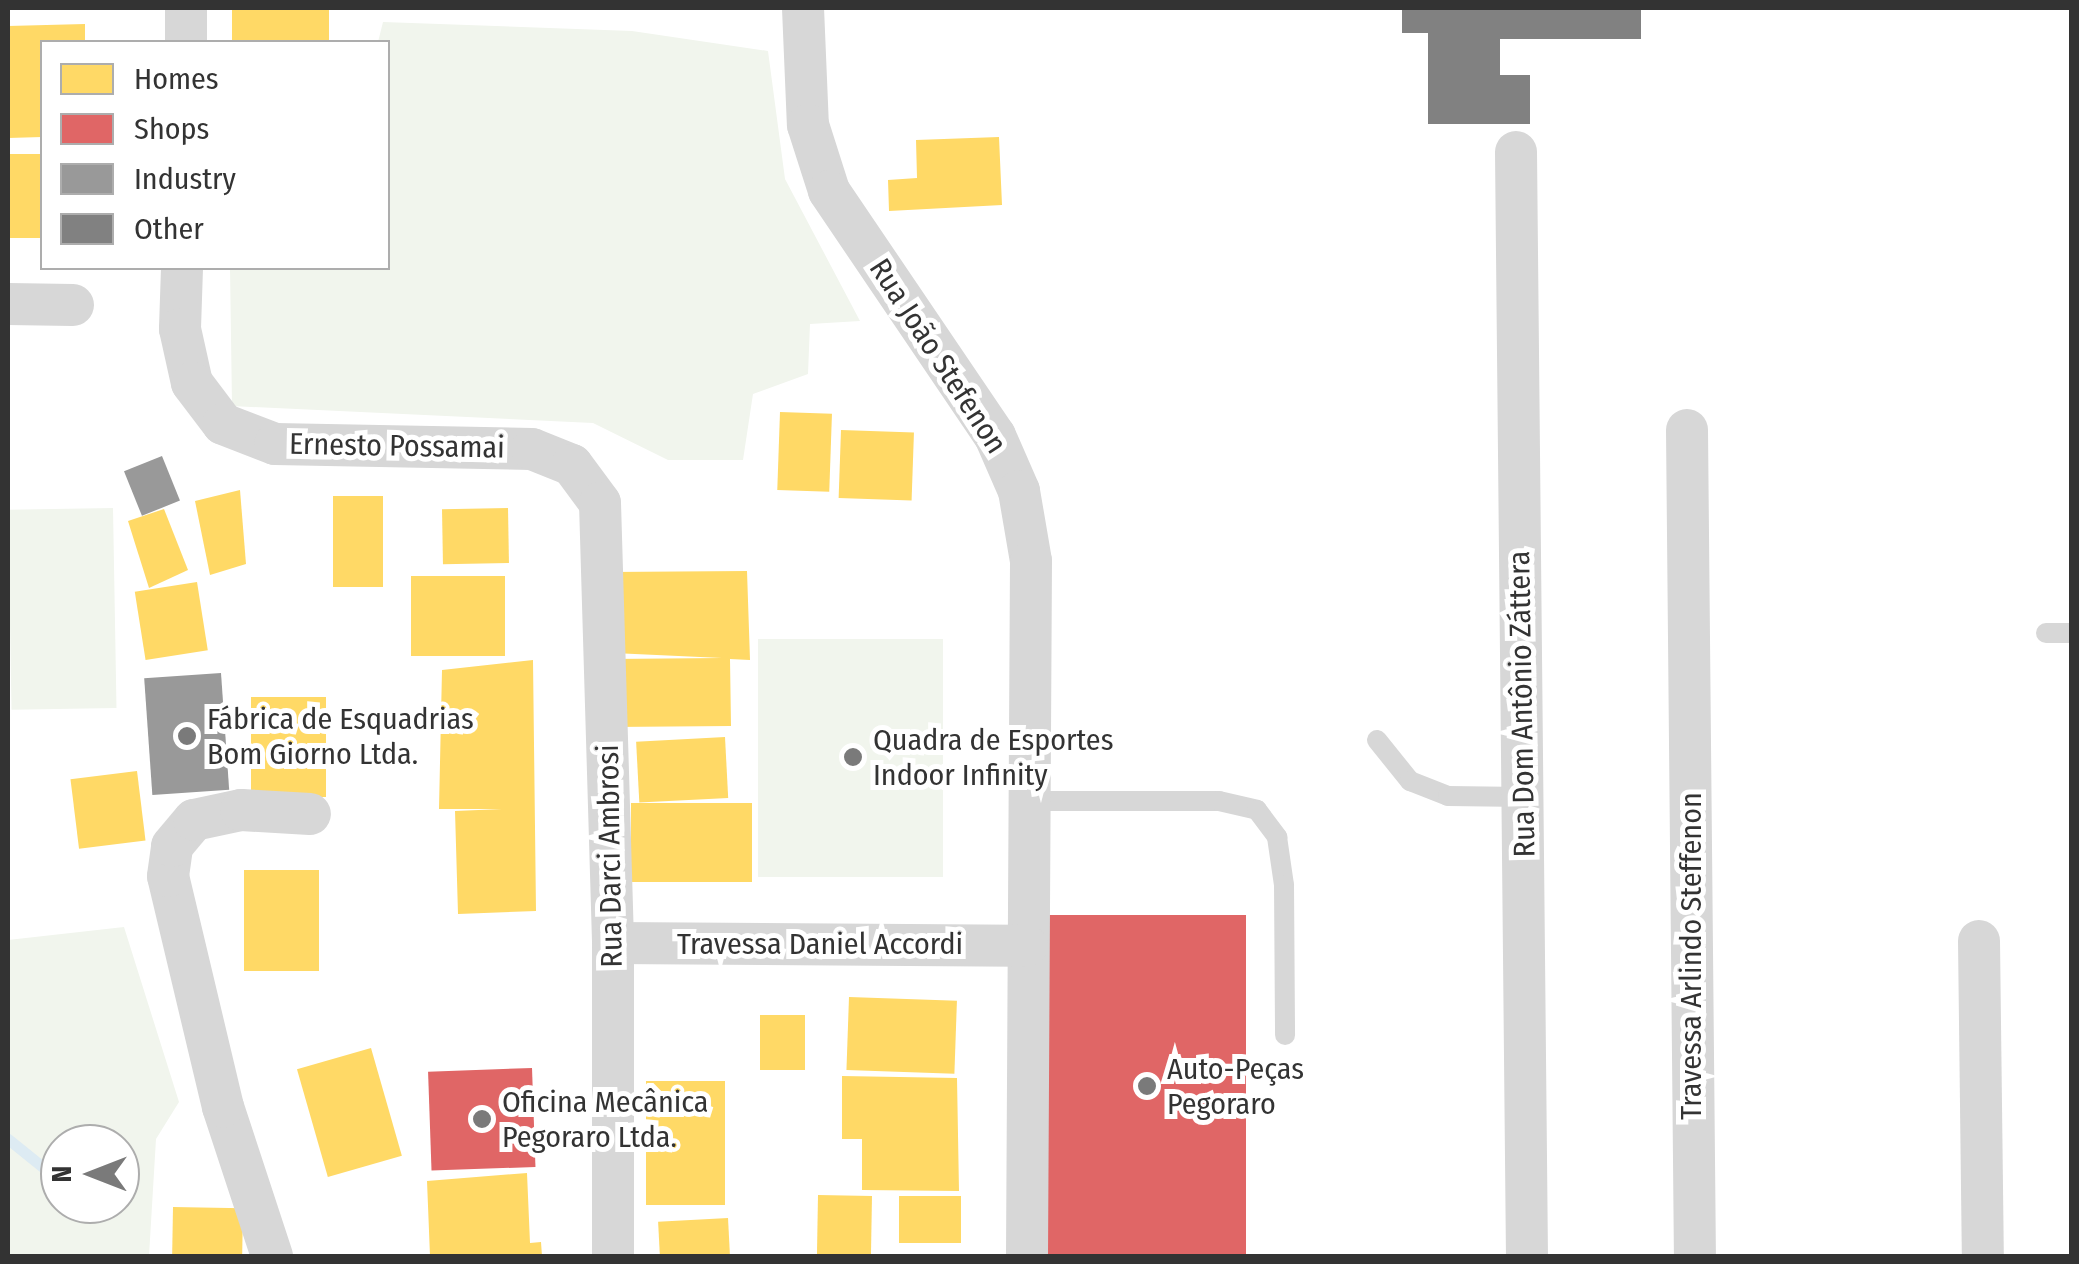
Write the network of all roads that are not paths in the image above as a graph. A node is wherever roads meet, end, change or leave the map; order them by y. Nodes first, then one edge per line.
1 (186, 8) edge
2 (803, 8) edge
3 (186, 40) edge
4 (1516, 152) dead end
5 (182, 270) edge
6 (8, 304) edge
7 (74, 305) dead end
8 (1687, 430) dead end
9 (572, 465) joint
10 (2046, 633) dead end
11 (2072, 633) edge
12 (1378, 740) dead end
13 (1524, 797) junction
14 (1025, 800) junction
15 (310, 814) dead end
16 (1979, 941) dead end
17 (613, 943) junction
18 (1026, 946) junction
19 (1286, 1035) dead end
20 (272, 1256) edge
21 (613, 1256) edge
22 (1026, 1256) edge
23 (1527, 1256) edge
24 (1695, 1256) edge
25 (1982, 1256) edge

1 - 3 street
2 - 14 street, Rua João Stefenon
4 - 13 street, Rua Dom Antônio Záttera
5 - 9 street, Ernesto Possamai
6 - 7 street
8 - 24 street, Travessa Arlindo Steffenon
9 - 17 street, Rua Darci Ambrosi
10 - 11 lane
12 - 13 lane
13 - 23 street, Rua Dom Antônio Záttera
14 - 18 street, Rua João Stefenon
14 - 19 lane
15 - 20 street
16 - 25 street
17 - 18 street, Travessa Daniel Accordi
17 - 21 street, Rua Darci Ambrosi
18 - 22 street, Rua João Stefenon

